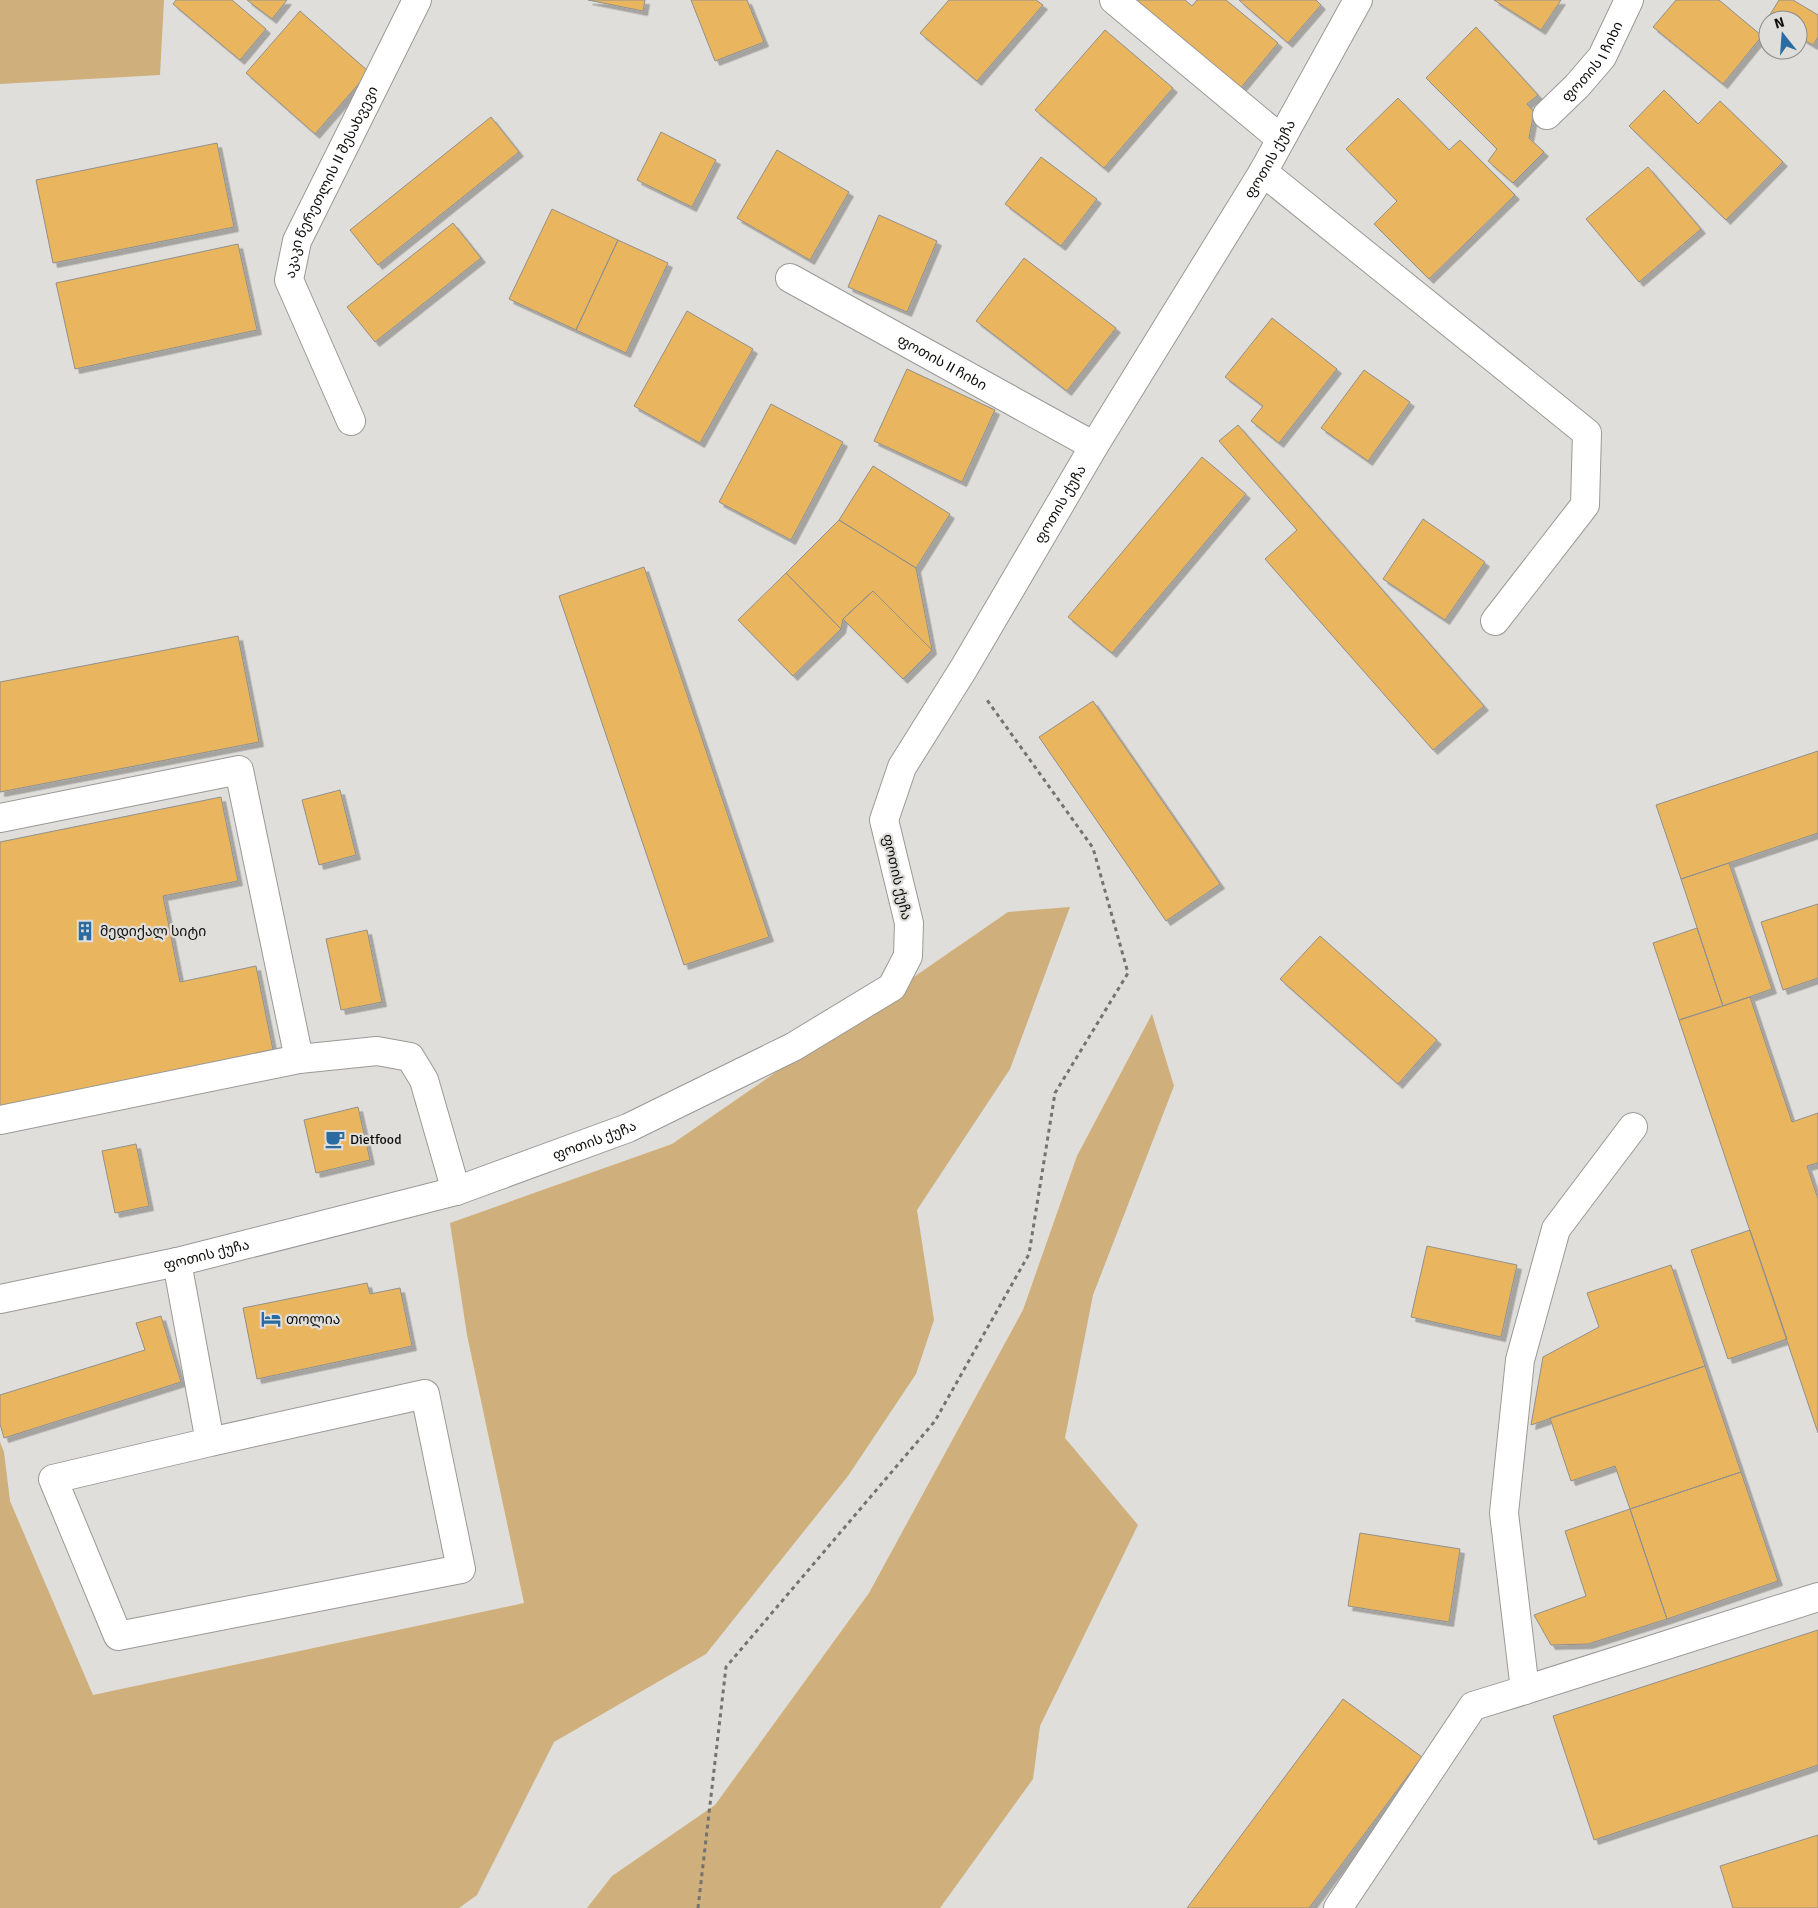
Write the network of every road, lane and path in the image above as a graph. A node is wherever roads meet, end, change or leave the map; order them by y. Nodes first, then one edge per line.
1 (417, 0) edge
2 (1114, 0) edge
3 (1358, 0) edge
4 (1629, 0) edge
5 (1547, 115) dead end
6 (1281, 139) junction
7 (1263, 172) junction
8 (790, 278) dead end
9 (350, 421) dead end
10 (1094, 446) junction
11 (1495, 621) dead end
12 (964, 668) junction
13 (0, 818) edge
14 (299, 1059) junction
15 (0, 1120) edge
16 (1633, 1127) dead end
17 (456, 1191) junction
18 (177, 1262) junction
19 (0, 1299) edge
20 (210, 1442) junction
21 (1818, 1597) edge
22 (1525, 1690) junction
23 (698, 1908) edge
24 (1338, 1908) edge

1 - 9 street, აკაკი წერეთლის II შესახვევი
2 - 6 street
3 - 6 street, ფოთის ქუჩა
4 - 5 street, ფოთის I ჩიხი
6 - 7 street, ფოთის ქუჩა
7 - 10 street, ფოთის ქუჩა
7 - 11 street
8 - 10 street, ფოთის II ჩიხი
10 - 12 street, ფოთის ქუჩა
12 - 17 street, ფოთის ქუჩა
12 - 23 path
13 - 14 street
14 - 15 street
14 - 17 street
16 - 22 street
17 - 18 street, ფოთის ქუჩა
18 - 19 street, ფოთის ქუჩა
18 - 20 street
20 - 20 street
21 - 22 street
22 - 24 street

